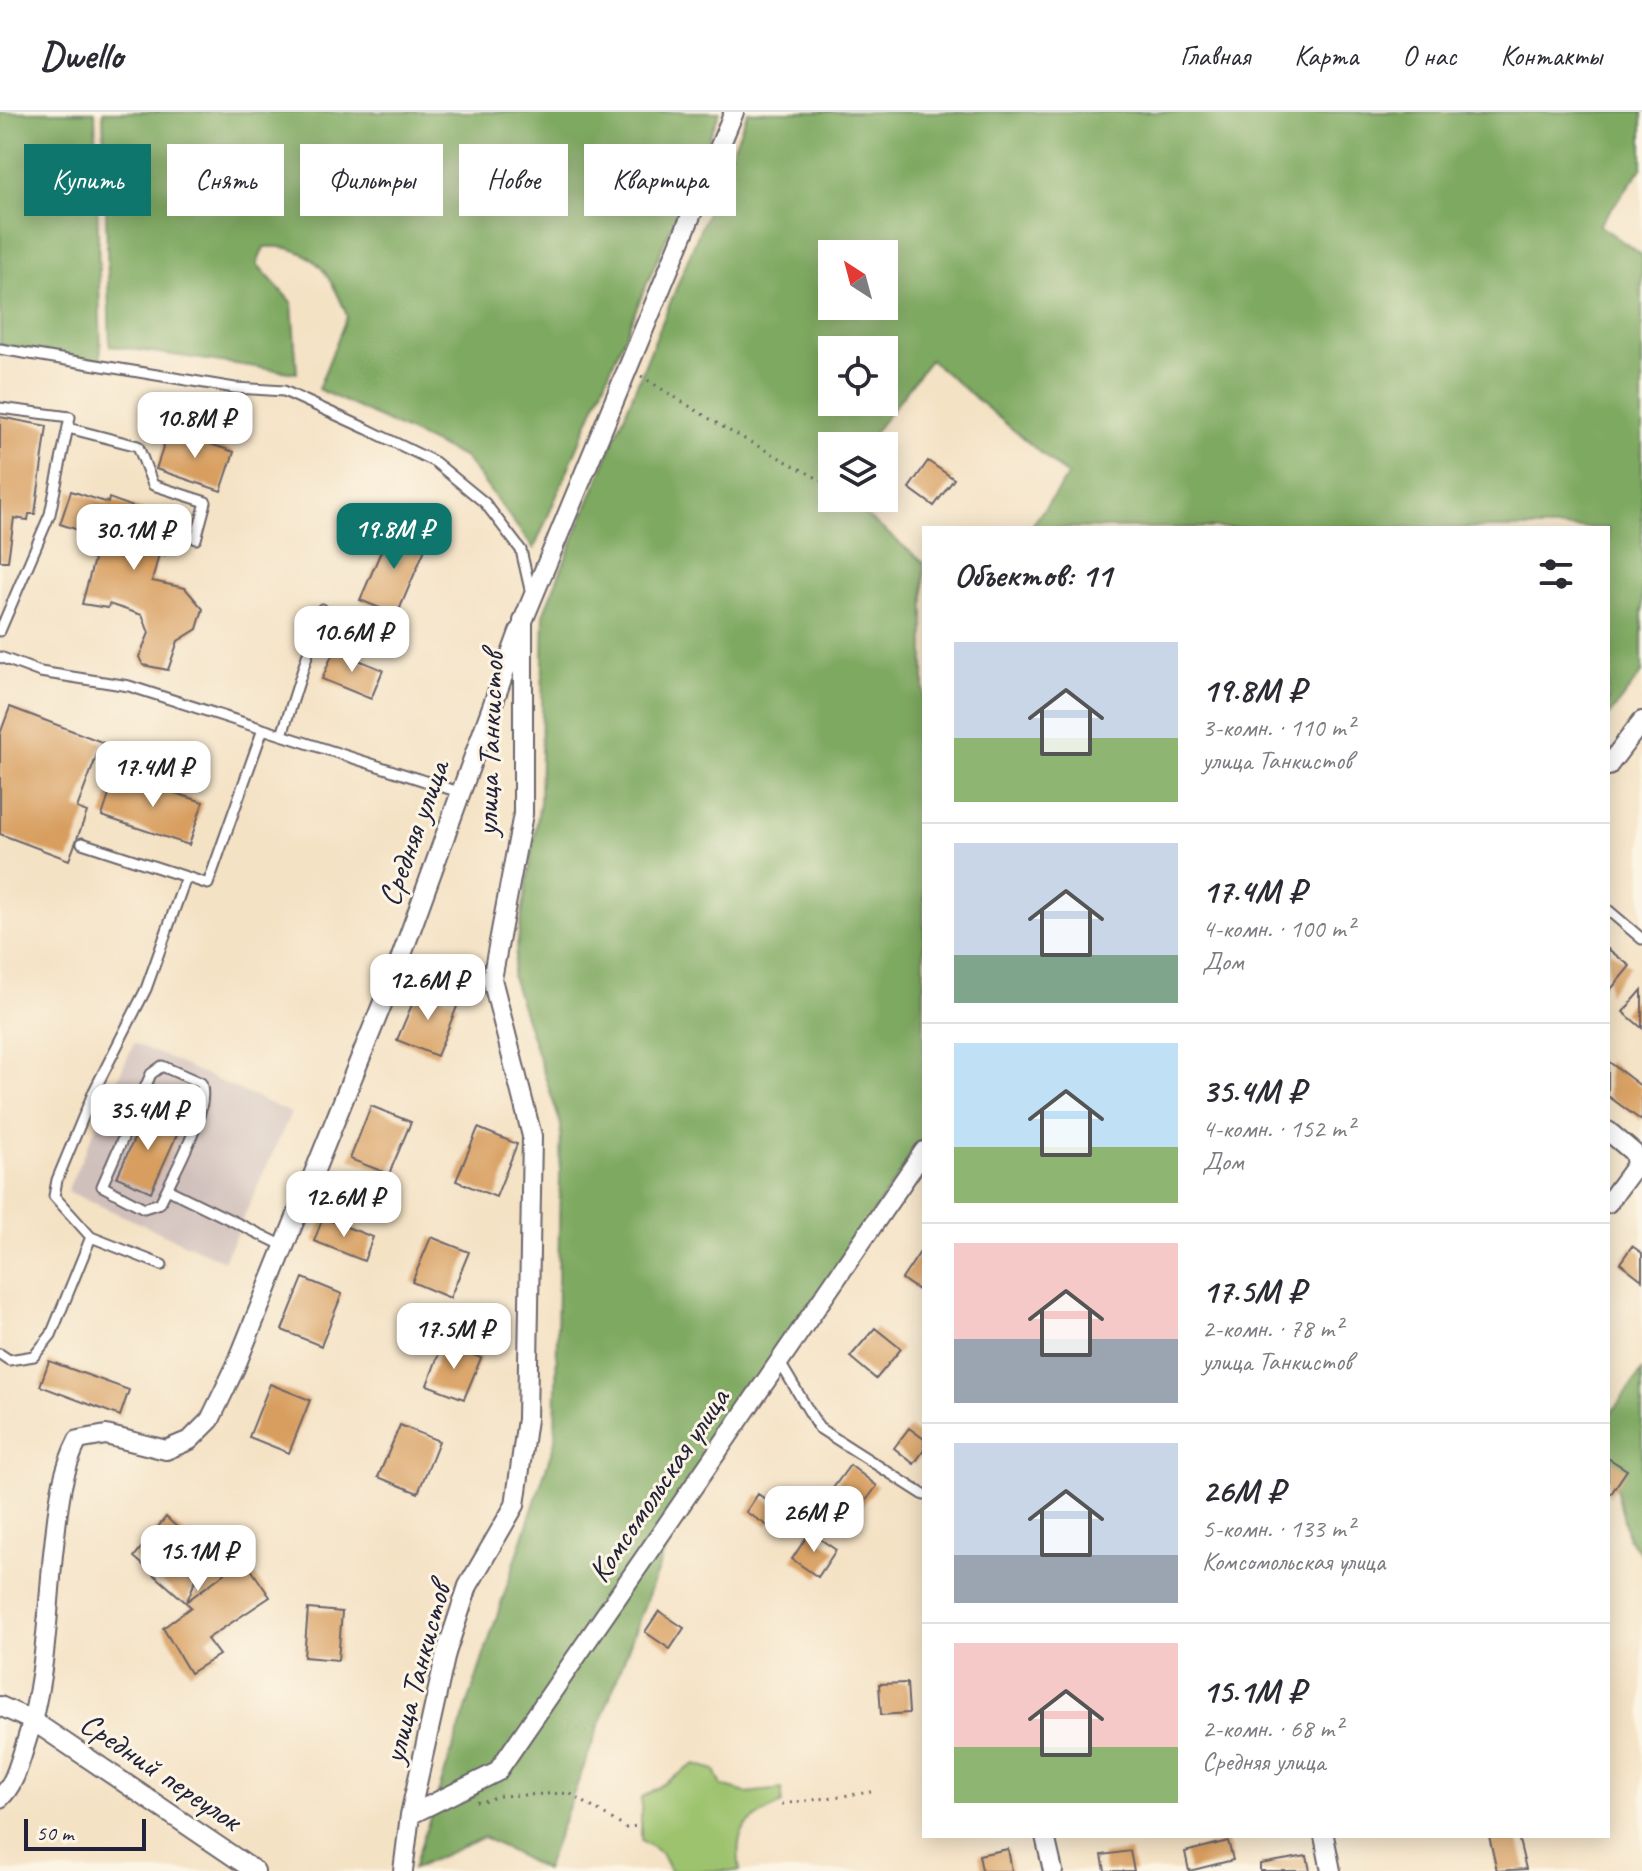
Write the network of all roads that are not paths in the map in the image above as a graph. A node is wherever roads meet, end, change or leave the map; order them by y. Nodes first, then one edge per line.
1 (734, 112) edge
2 (0, 349) edge
3 (0, 408) edge
4 (68, 428) junction
5 (196, 539) dead end
6 (532, 597) junction
7 (322, 609) dead end
8 (523, 621) junction
9 (0, 631) edge
10 (0, 657) edge
11 (1642, 721) edge
12 (263, 729) junction
13 (282, 735) junction
14 (1610, 763) edge
15 (459, 792) junction
16 (82, 843) dead end
17 (186, 877) junction
18 (1610, 912) edge
19 (1642, 939) edge
20 (140, 1098) junction
21 (197, 1122) junction
22 (1610, 1133) edge
23 (922, 1154) edge
24 (167, 1189) junction
25 (1610, 1200) edge
26 (91, 1237) junction
27 (284, 1246) junction
28 (162, 1265) dead end
29 (0, 1354) edge
30 (779, 1361) junction
31 (922, 1494) edge
32 (0, 1706) edge
33 (33, 1721) junction
34 (0, 1798) edge
35 (410, 1815) junction
36 (1045, 1838) edge
37 (1324, 1838) edge
38 (255, 1871) edge
39 (403, 1871) edge
40 (1053, 1871) edge
41 (1331, 1871) edge

1 - 6 street, улица Танкистов
2 - 6 lane
3 - 4 lane
4 - 5 lane
4 - 9 lane
6 - 8 street, улица Танкистов
7 - 13 lane
8 - 15 street, Средняя улица
8 - 35 street, улица Танкистов
10 - 12 lane
11 - 14 street
12 - 13 lane
12 - 17 lane
13 - 15 lane
15 - 27 street, Средняя улица
16 - 17 lane
17 - 26 lane
18 - 19 lane
20 - 21 lane
20 - 21 lane
20 - 24 lane
21 - 24 lane
22 - 25 street
23 - 30 street, Комсомольская улица
24 - 27 lane
26 - 28 lane
26 - 29 lane
27 - 33 street, Средняя улица
30 - 31 lane
30 - 35 street, Комсомольская улица
32 - 33 street, Средний переулок
33 - 34 street
33 - 38 street, Средний переулок
35 - 39 street, улица Танкистов
36 - 40 street
37 - 41 street

